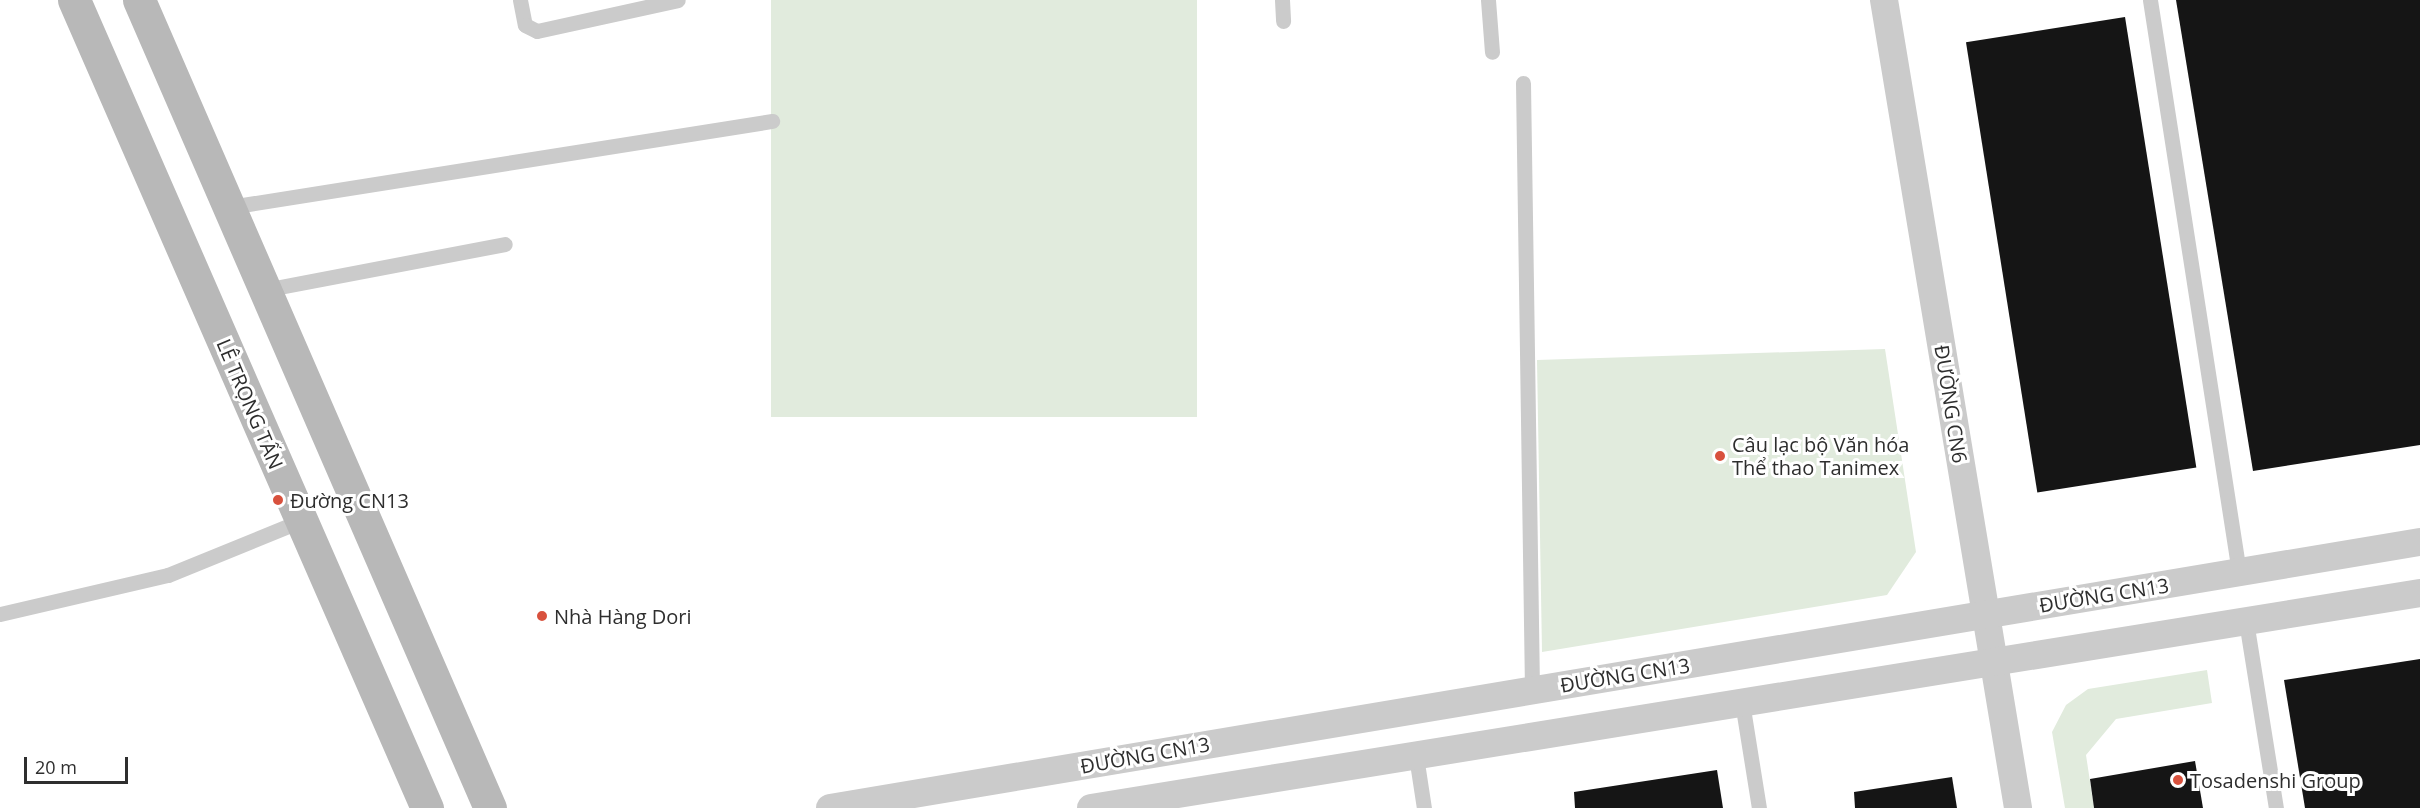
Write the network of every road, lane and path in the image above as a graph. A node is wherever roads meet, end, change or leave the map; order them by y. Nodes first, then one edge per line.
1 (74, 0) edge
2 (139, 0) edge
3 (520, 0) edge
4 (678, 0) edge
5 (1282, 0) edge
6 (1488, 0) edge
7 (1884, 0) edge
8 (2150, 0) edge
9 (1283, 21) dead end
10 (1492, 52) dead end
11 (1523, 83) dead end
12 (772, 121) dead end
13 (230, 207) junction
14 (505, 244) dead end
15 (264, 290) junction
16 (300, 521) junction
17 (2420, 542) edge
18 (2239, 572) junction
19 (2420, 593) edge
20 (0, 614) edge
21 (1986, 615) junction
22 (2246, 621) junction
23 (1994, 662) junction
24 (1532, 690) junction
25 (1742, 702) junction
26 (1416, 756) junction
27 (1116, 760) junction
28 (1124, 803) junction
29 (427, 808) edge
30 (490, 808) edge
31 (830, 808) edge
32 (1091, 808) edge
33 (1424, 808) edge
34 (1760, 808) edge
35 (2018, 808) edge
36 (2276, 808) edge

1 - 16 main road, LÊ TRỌNG TẤN
2 - 13 main road
3 - 4 lane
5 - 9 lane
6 - 10 lane
7 - 21 street, ĐƯỜNG CN6
8 - 18 lane
11 - 24 lane
12 - 13 lane
13 - 15 main road
14 - 15 lane
15 - 30 main road
16 - 20 lane
16 - 29 main road, LÊ TRỌNG TẤN
17 - 18 street, ĐƯỜNG CN13
18 - 21 street, ĐƯỜNG CN13
19 - 22 street
21 - 23 street, ĐƯỜNG CN6
21 - 24 street, ĐƯỜNG CN13
22 - 23 street
22 - 36 lane
23 - 25 street
23 - 35 street, ĐƯỜNG CN6
24 - 27 street, ĐƯỜNG CN13
25 - 26 street
25 - 34 lane
26 - 28 street
26 - 33 lane
27 - 28 street
27 - 31 street, ĐƯỜNG CN13
28 - 32 street

